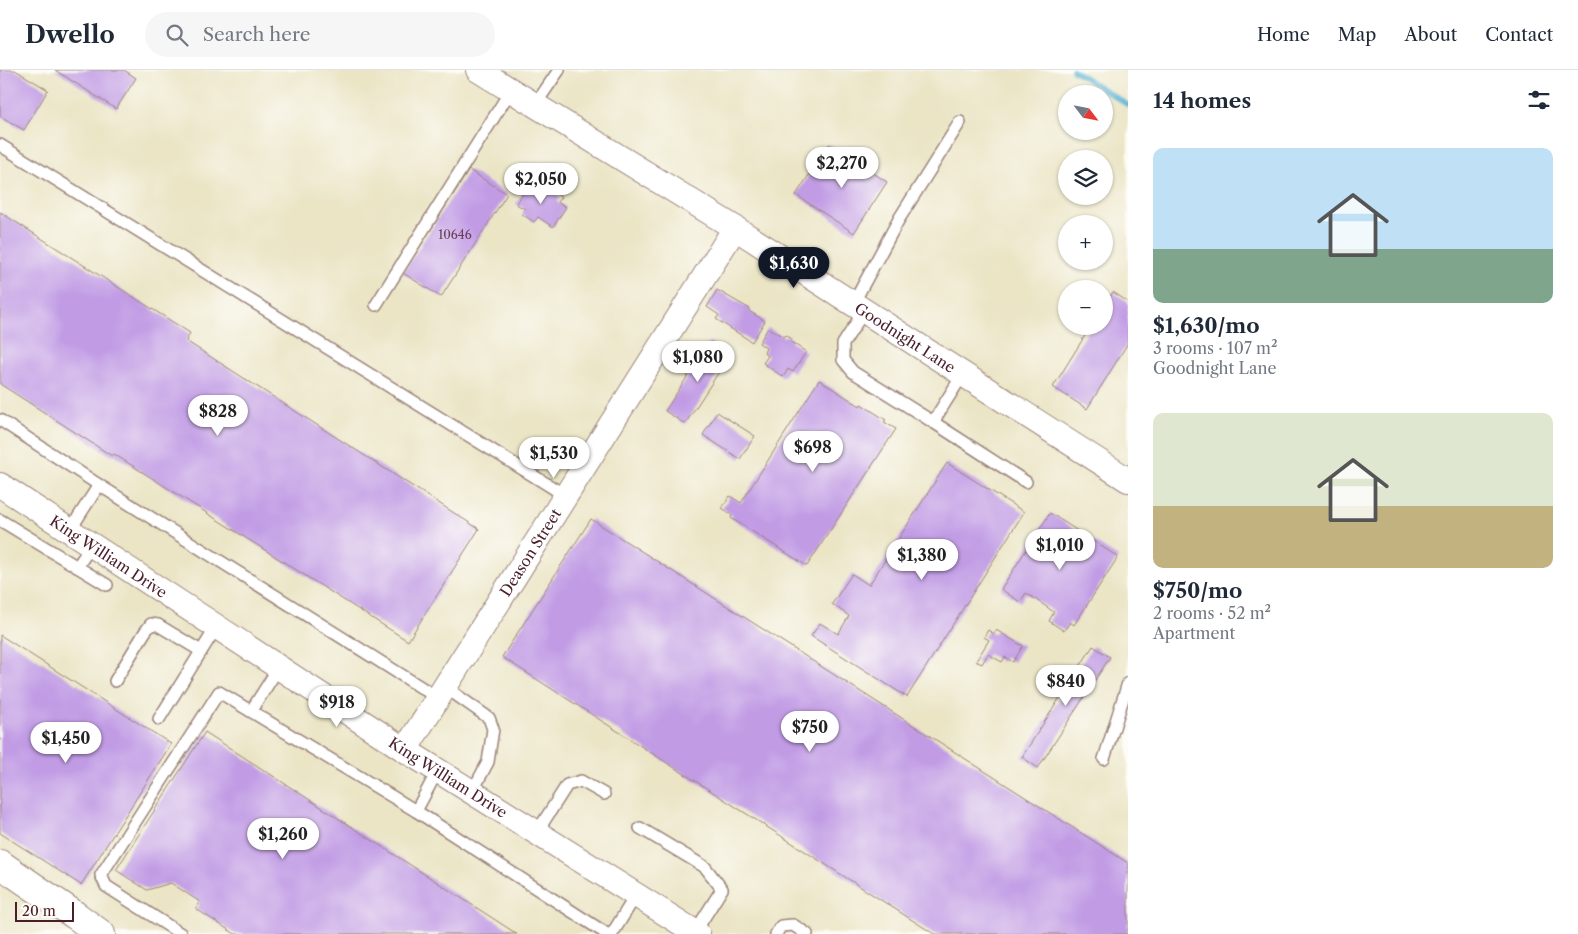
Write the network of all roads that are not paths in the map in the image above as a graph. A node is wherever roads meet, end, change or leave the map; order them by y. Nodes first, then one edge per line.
1 (478, 70) edge
2 (559, 70) edge
3 (511, 90) junction
4 (535, 105) junction
5 (960, 122) dead end
6 (0, 145) edge
7 (734, 228) junction
8 (376, 305) dead end
9 (858, 307) junction
10 (963, 374) junction
11 (0, 420) edge
12 (932, 422) junction
13 (1128, 480) edge
14 (1026, 482) dead end
15 (0, 484) edge
16 (99, 485) junction
17 (566, 496) junction
18 (0, 520) edge
19 (70, 530) junction
20 (92, 545) junction
21 (77, 567) junction
22 (107, 585) dead end
23 (217, 626) junction
24 (201, 651) junction
25 (279, 667) junction
26 (115, 681) dead end
27 (1128, 684) edge
28 (441, 693) junction
29 (251, 712) junction
30 (159, 719) dead end
31 (405, 750) junction
32 (1104, 758) dead end
33 (438, 770) junction
34 (472, 792) junction
35 (604, 794) dead end
36 (416, 811) junction
37 (640, 828) dead end
38 (536, 832) junction
39 (0, 864) edge
40 (0, 887) edge
41 (636, 895) junction
42 (697, 933) edge
43 (76, 934) edge
44 (101, 934) edge
45 (181, 934) edge
46 (607, 934) edge
47 (612, 934) edge
48 (776, 934) edge
49 (807, 934) edge

1 - 3 street, Goodnight Lane
2 - 4 lane
3 - 4 street, Goodnight Lane
3 - 8 lane
4 - 7 street, Goodnight Lane
5 - 9 lane
6 - 17 lane
7 - 9 street, Goodnight Lane
7 - 17 street, Deason Street
9 - 10 street, Goodnight Lane
9 - 12 lane
10 - 12 lane
10 - 13 street, Goodnight Lane
11 - 16 lane
12 - 14 lane
15 - 19 street, King William Drive
16 - 19 lane
16 - 28 lane
17 - 28 street, Deason Street
18 - 21 lane
19 - 20 street, King William Drive
20 - 21 lane
20 - 23 street, King William Drive
21 - 22 lane
23 - 24 lane
23 - 25 street, King William Drive
24 - 26 lane
24 - 30 lane
25 - 29 lane
25 - 31 street, King William Drive
27 - 32 lane
28 - 31 street, Deason Street
28 - 34 lane
29 - 36 lane
29 - 45 lane
31 - 33 street, King William Drive
33 - 34 street, King William Drive
33 - 36 lane
34 - 38 street, King William Drive
35 - 38 lane
36 - 46 lane
37 - 42 lane
38 - 41 street, King William Drive
39 - 44 highway
40 - 43 highway
41 - 42 street, King William Drive
41 - 47 lane
48 - 49 lane

